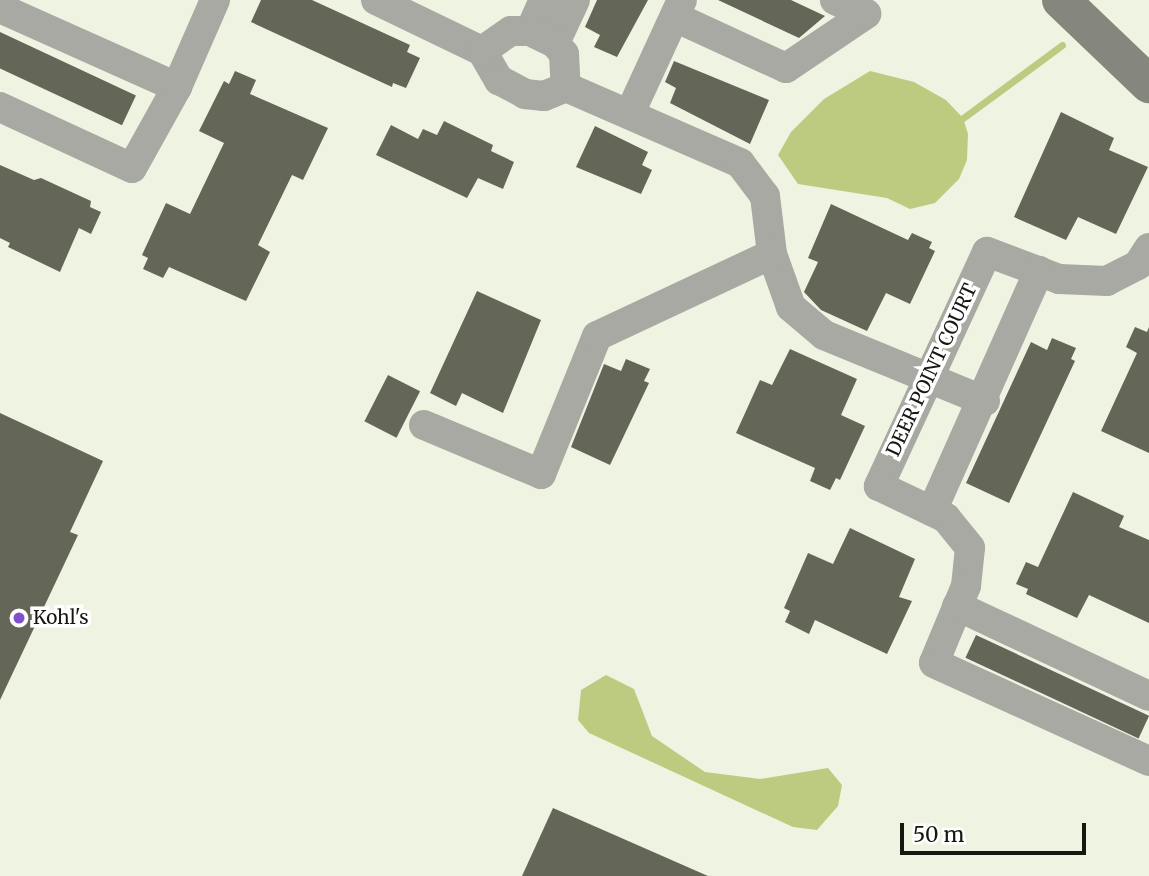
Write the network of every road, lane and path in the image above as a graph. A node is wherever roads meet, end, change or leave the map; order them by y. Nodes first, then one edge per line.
1 (215, 0) edge
2 (376, 0) edge
3 (544, 0) edge
4 (575, 0) edge
5 (835, 0) edge
6 (1061, 0) edge
7 (0, 8) edge
8 (678, 8) edge
9 (543, 37) junction
10 (482, 51) junction
11 (1149, 84) edge
12 (177, 87) junction
13 (566, 87) junction
14 (0, 107) edge
15 (630, 113) junction
16 (772, 254) junction
17 (1145, 261) edge
18 (1039, 271) junction
19 (929, 378) junction
20 (985, 401) junction
21 (424, 425) dead end
22 (932, 511) junction
23 (957, 606) junction
24 (1149, 696) edge
25 (1149, 761) edge

1 - 12 street
2 - 10 street
3 - 9 street
4 - 9 street
5 - 8 street
6 - 11 main road
7 - 12 street
8 - 15 street
9 - 10 street
9 - 13 street
10 - 13 street
12 - 14 street
13 - 15 street
15 - 16 street
16 - 19 street
16 - 21 street
17 - 18 street, DEER POINT COURT
18 - 19 street, DEER POINT COURT
18 - 20 street
19 - 20 street
19 - 22 street, DEER POINT COURT
20 - 22 street
22 - 23 street, DEER POINT COURT
23 - 24 street
23 - 25 street, DEER POINT COURT

